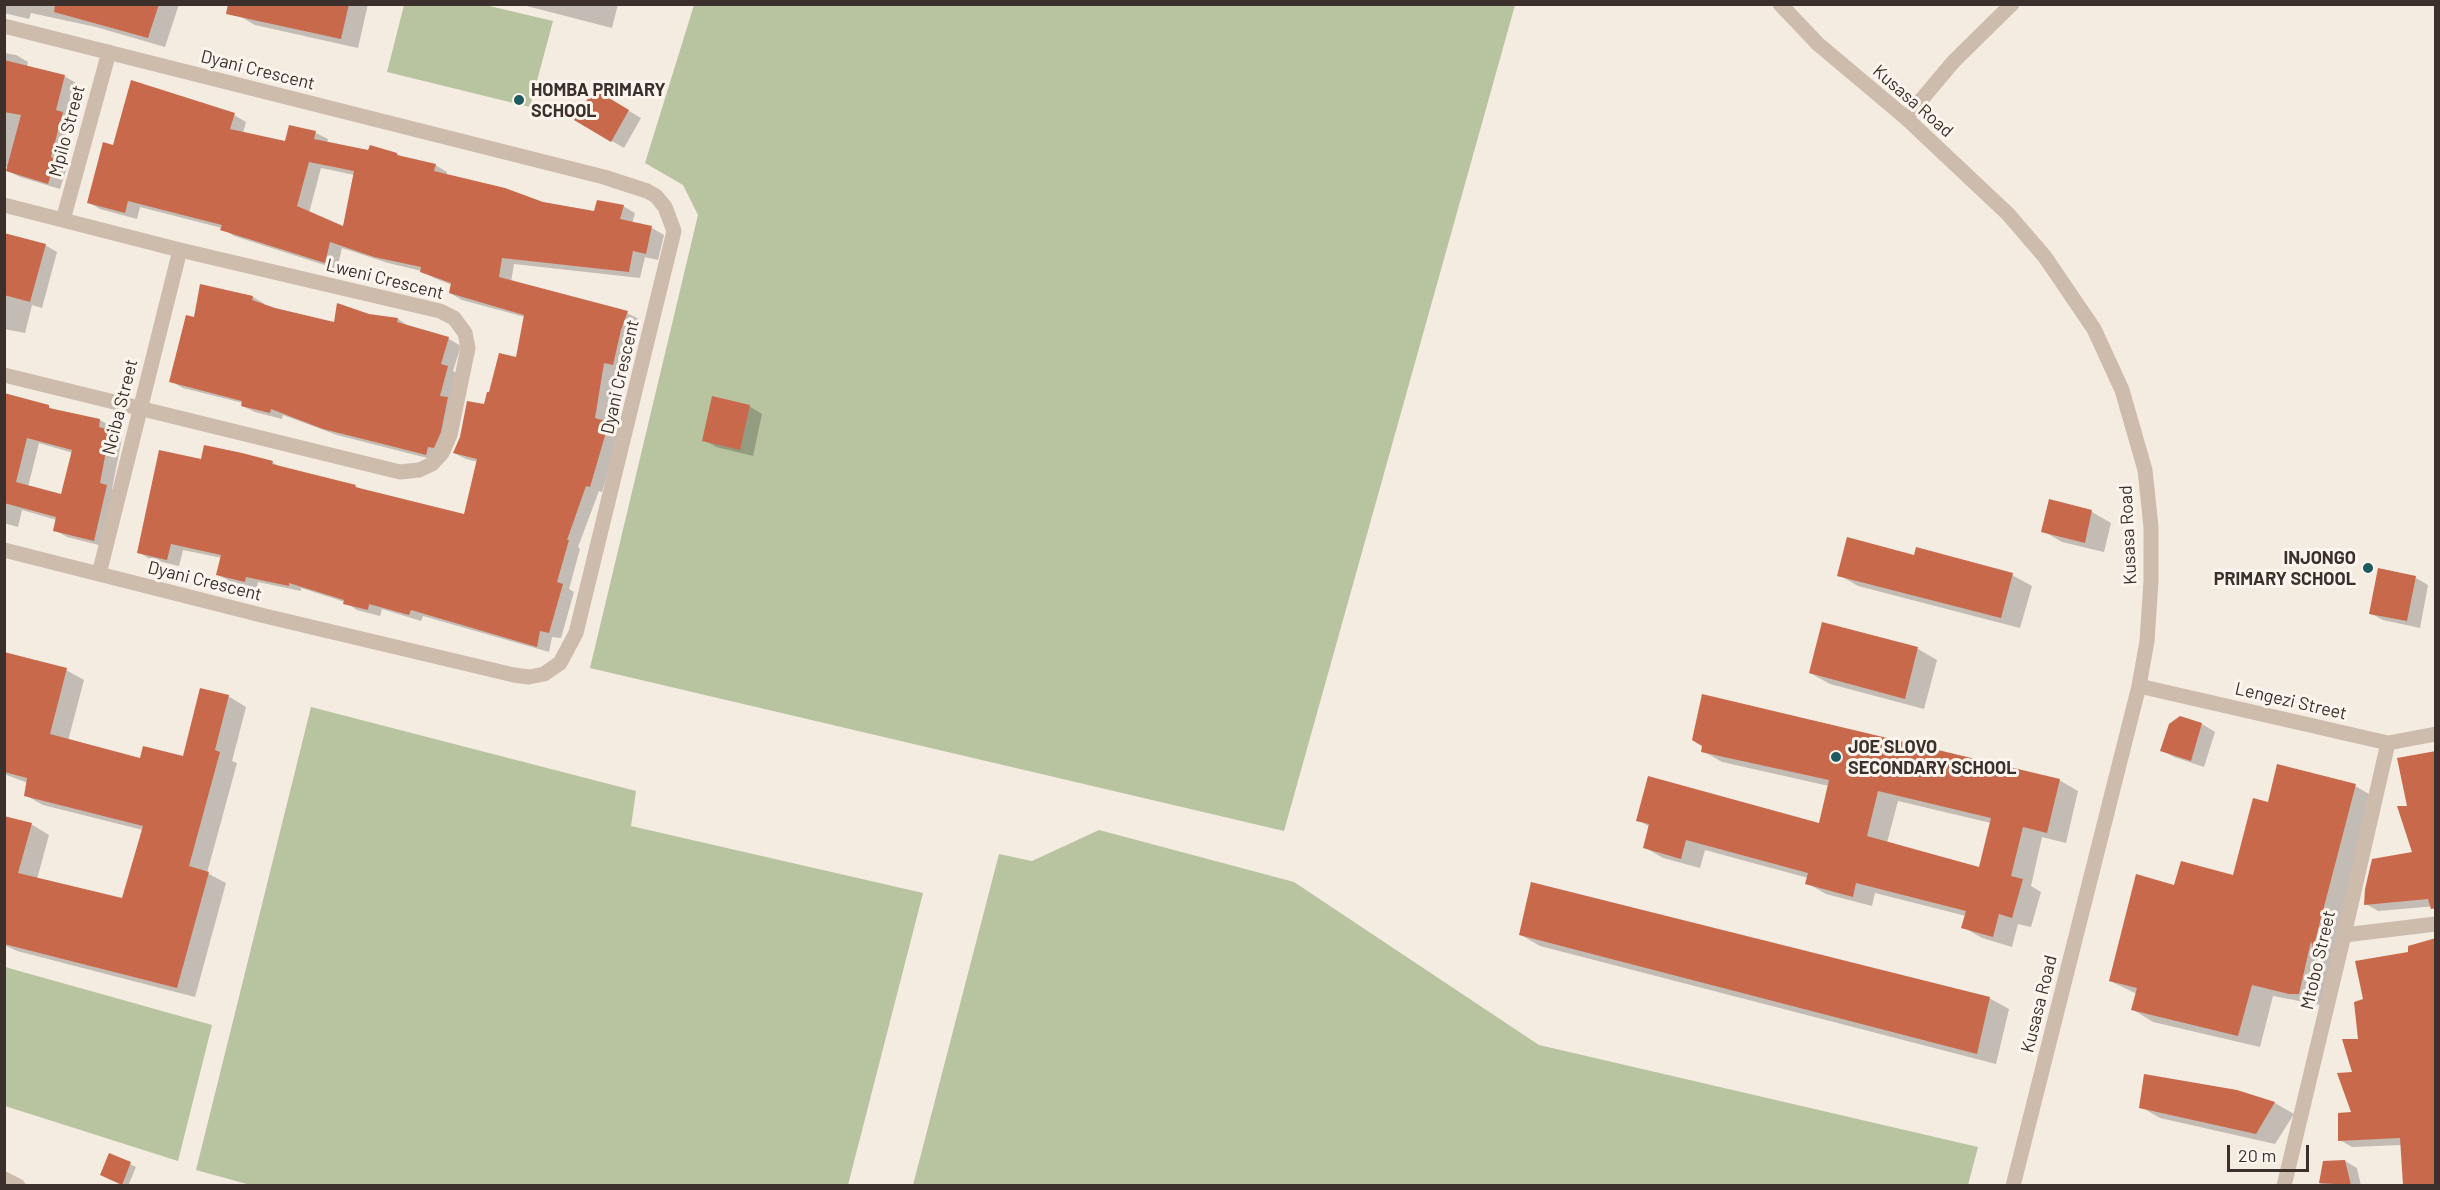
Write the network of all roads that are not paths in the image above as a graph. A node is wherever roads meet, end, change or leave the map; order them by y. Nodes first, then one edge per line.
1 (1780, 4) edge
2 (2012, 4) edge
3 (4, 26) edge
4 (109, 52) junction
5 (1906, 118) junction
6 (4, 205) edge
7 (63, 220) junction
8 (180, 250) junction
9 (4, 375) edge
10 (139, 408) junction
11 (4, 550) edge
12 (99, 574) junction
13 (2139, 686) junction
14 (2436, 734) edge
15 (2388, 743) junction
16 (2436, 924) edge
17 (2344, 935) junction
18 (4, 1179) edge
19 (18, 1185) edge
20 (2013, 1185) edge
21 (2284, 1185) edge

1 - 5 street, Kusasa Road
2 - 5 street
3 - 4 street, Dyani Crescent
4 - 7 street, Mpilo Street
4 - 12 street, Dyani Crescent
5 - 13 street, Kusasa Road
6 - 7 street, Lweni Crescent
7 - 8 street, Lweni Crescent
8 - 10 street, Nciba Street
8 - 10 street, Lweni Crescent
9 - 10 street, Lweni Crescent
10 - 12 street, Nciba Street
11 - 12 street, Dyani Crescent
13 - 15 street, Lengezi Street
13 - 20 street, Kusasa Road
14 - 15 street, Lengezi Street
15 - 17 street, Mtobo Street
16 - 17 street
17 - 21 street, Mtobo Street
18 - 19 street

